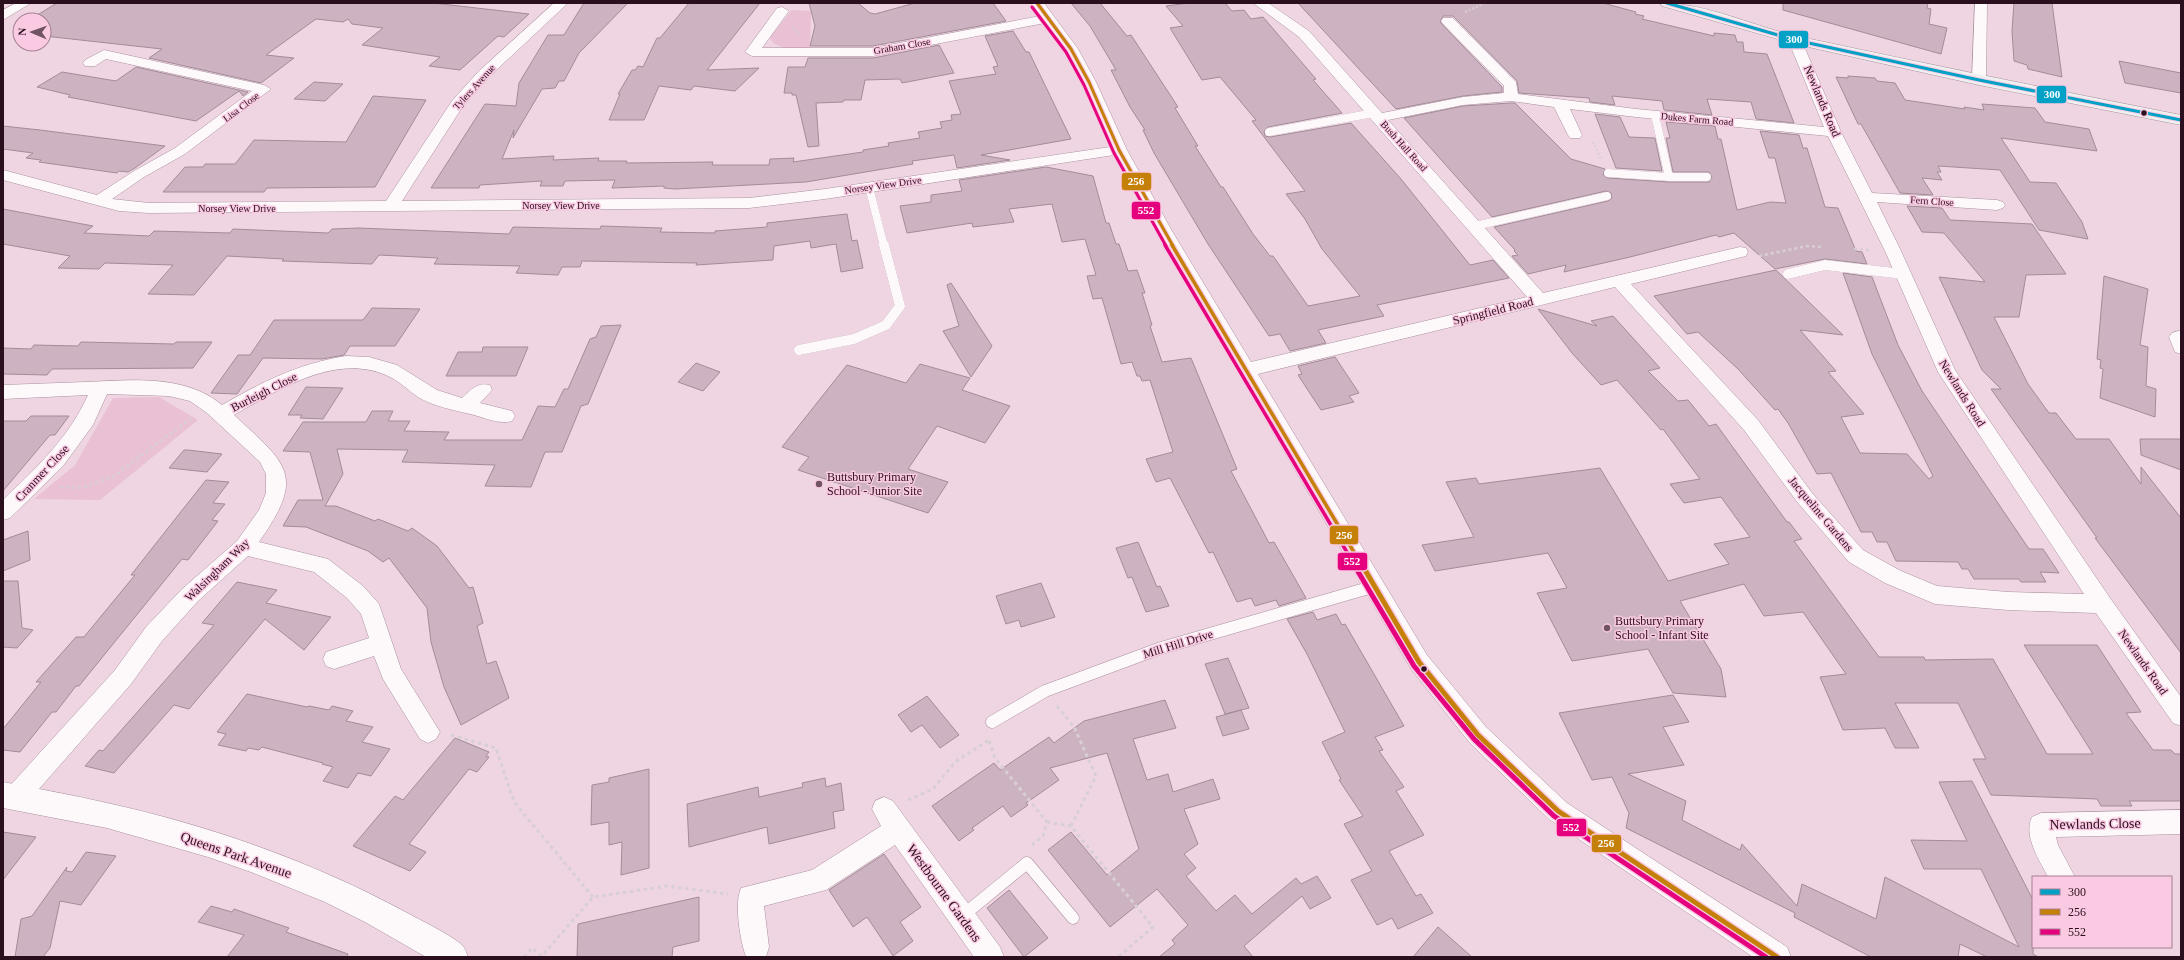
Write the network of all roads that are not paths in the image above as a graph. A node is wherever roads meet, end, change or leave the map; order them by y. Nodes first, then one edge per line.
1 (25, 3) edge
2 (562, 3) edge
3 (1259, 3) edge
4 (1667, 3) edge
5 (1981, 3) edge
6 (782, 11) road end
7 (1043, 11) edge
8 (3, 16) edge
9 (1448, 21) dead end
10 (1795, 40) junction
11 (119, 45) dead end
12 (104, 54) junction
13 (90, 63) dead end
14 (1979, 80) junction
15 (1511, 97) junction
16 (1560, 104) junction
17 (1655, 115) junction
18 (1376, 116) junction
19 (2181, 120) edge
20 (1269, 132) dead end
21 (1834, 132) junction
22 (1575, 135) dead end
23 (1119, 150) junction
24 (1608, 173) dead end
25 (3, 175) edge
26 (1669, 176) junction
27 (1707, 178) dead end
28 (869, 187) junction
29 (1607, 196) dead end
30 (1867, 197) junction
31 (100, 200) junction
32 (391, 206) junction
33 (1997, 206) dead end
34 (1475, 226) junction
35 (1740, 252) dead end
36 (1788, 274) dead end
37 (1903, 274) junction
38 (1618, 280) junction
39 (1539, 300) junction
40 (2181, 337) edge
41 (2181, 348) edge
42 (798, 350) dead end
43 (1246, 370) junction
44 (100, 389) junction
45 (483, 390) dead end
46 (3, 392) edge
47 (465, 406) junction
48 (214, 409) junction
49 (505, 416) dead end
50 (3, 512) edge
51 (244, 547) junction
52 (1372, 587) junction
53 (2102, 604) junction
54 (381, 644) junction
55 (334, 659) dead end
56 (2181, 716) edge
57 (992, 722) road end
58 (428, 732) road end
59 (10, 796) edge
60 (2181, 822) edge
61 (2061, 876) edge
62 (961, 916) junction
63 (1073, 918) dead end
64 (756, 947) dead end
65 (453, 957) edge
66 (990, 957) edge
67 (1777, 957) edge

1 - 8 street
2 - 32 street, Tylers Avenue
3 - 18 street, Bush Hall Road
4 - 10 main road
5 - 14 street
6 - 7 street, Graham Close
7 - 23 street
9 - 15 street
10 - 14 main road
10 - 21 street, Newlands Road
11 - 12 street
12 - 13 street
12 - 31 street, Lisa Close
14 - 19 main road
15 - 16 street, Dukes Farm Road
15 - 18 street, Dukes Farm Road
16 - 17 street, Dukes Farm Road
16 - 22 street
17 - 21 street, Dukes Farm Road
17 - 26 lane
18 - 20 lane
18 - 34 street, Bush Hall Road
21 - 30 street, Newlands Road
23 - 28 street, Norsey View Drive
23 - 43 street
24 - 26 lane
25 - 31 street, Norsey View Drive
26 - 27 lane
28 - 32 street, Norsey View Drive
28 - 42 lane
29 - 34 lane
30 - 33 street, Fern Close
30 - 37 street, Newlands Road
31 - 32 street, Norsey View Drive
34 - 39 street, Bush Hall Road
35 - 38 street, Springfield Road
36 - 37 lane
37 - 53 street, Newlands Road
38 - 39 street, Springfield Road
38 - 53 street, Jacqueline Gardens
39 - 43 street, Springfield Road
40 - 41 street
43 - 52 street
44 - 46 street, Walsingham Way
44 - 48 street, Walsingham Way
44 - 50 street, Cranmer Close
45 - 47 street
47 - 48 street, Burleigh Close
47 - 49 street, Burleigh Close
48 - 51 street, Walsingham Way
51 - 54 street
51 - 59 street, Walsingham Way
52 - 57 lane, Mill Hill Drive
52 - 67 street
53 - 56 street, Newlands Road
54 - 55 street
54 - 58 street
59 - 65 street, Queens Park Avenue
60 - 61 street, Newlands Close
62 - 63 lane
62 - 64 street, Westbourne Gardens
62 - 66 street, Westbourne Gardens

